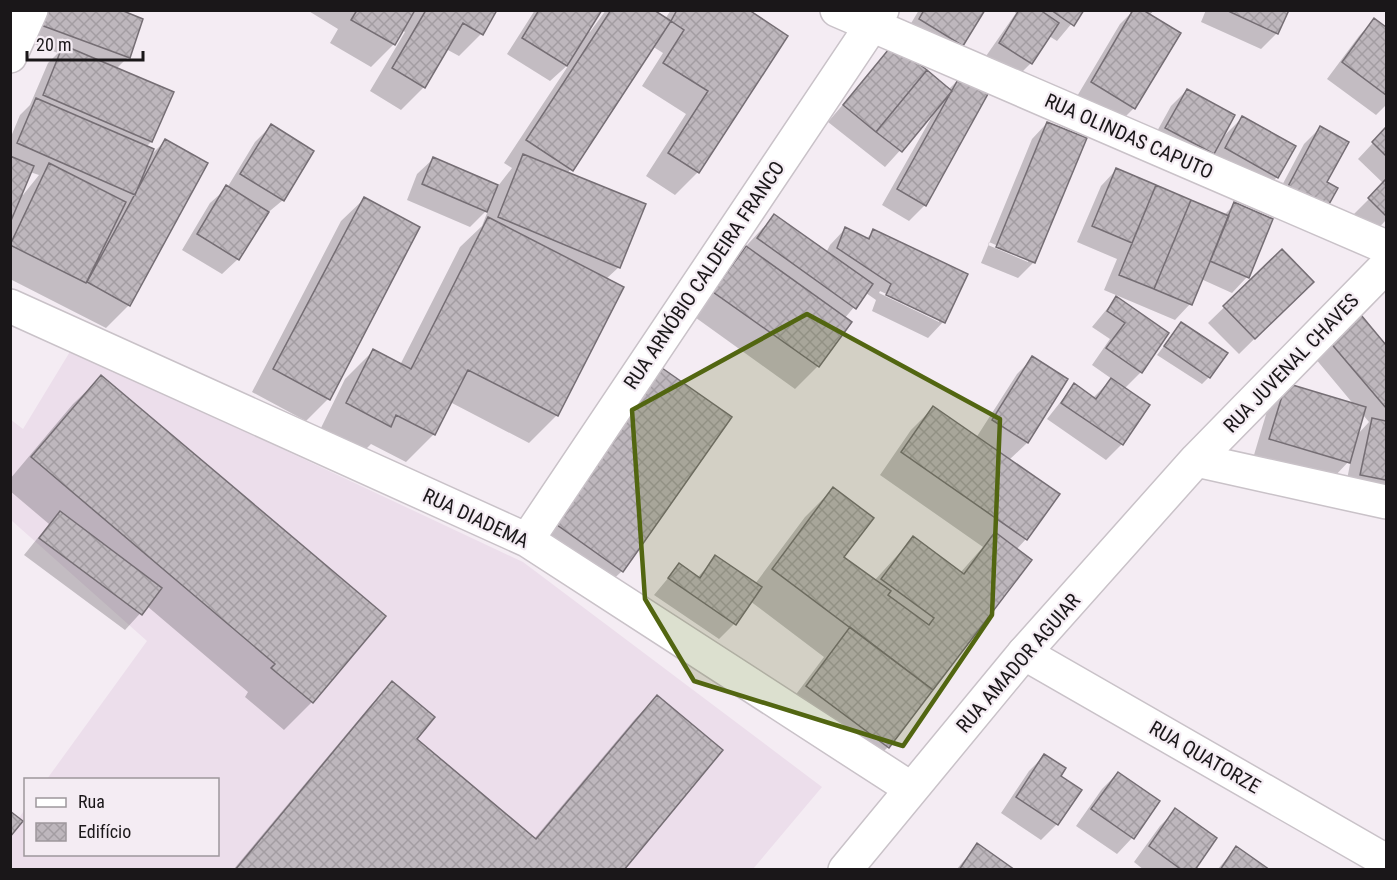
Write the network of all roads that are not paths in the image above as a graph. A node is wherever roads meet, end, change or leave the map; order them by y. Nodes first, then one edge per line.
1 (31, 10) edge
2 (837, 10) edge
3 (877, 17) edge
4 (10, 56) edge
5 (1386, 248) edge
6 (1386, 266) edge
7 (10, 306) edge
8 (1196, 460) junction
9 (1386, 502) edge
10 (527, 540) junction
11 (1024, 654) junction
12 (910, 788) junction
13 (1386, 861) edge
14 (845, 870) edge

1 - 4 street
2 - 3 street, RUA OLINDAS CAPUTO
3 - 5 street, RUA OLINDAS CAPUTO
3 - 10 street, RUA ARNÓBIO CALDEIRA FRANCO
6 - 8 street, RUA JUVENAL CHAVES
7 - 10 street, RUA DIADEMA
8 - 9 street
8 - 11 street, RUA AMADOR AGUIAR
10 - 12 street, RUA DIADEMA
11 - 12 street, RUA AMADOR AGUIAR
11 - 13 street, RUA QUATORZE
12 - 14 street, RUA AMADOR AGUIAR

